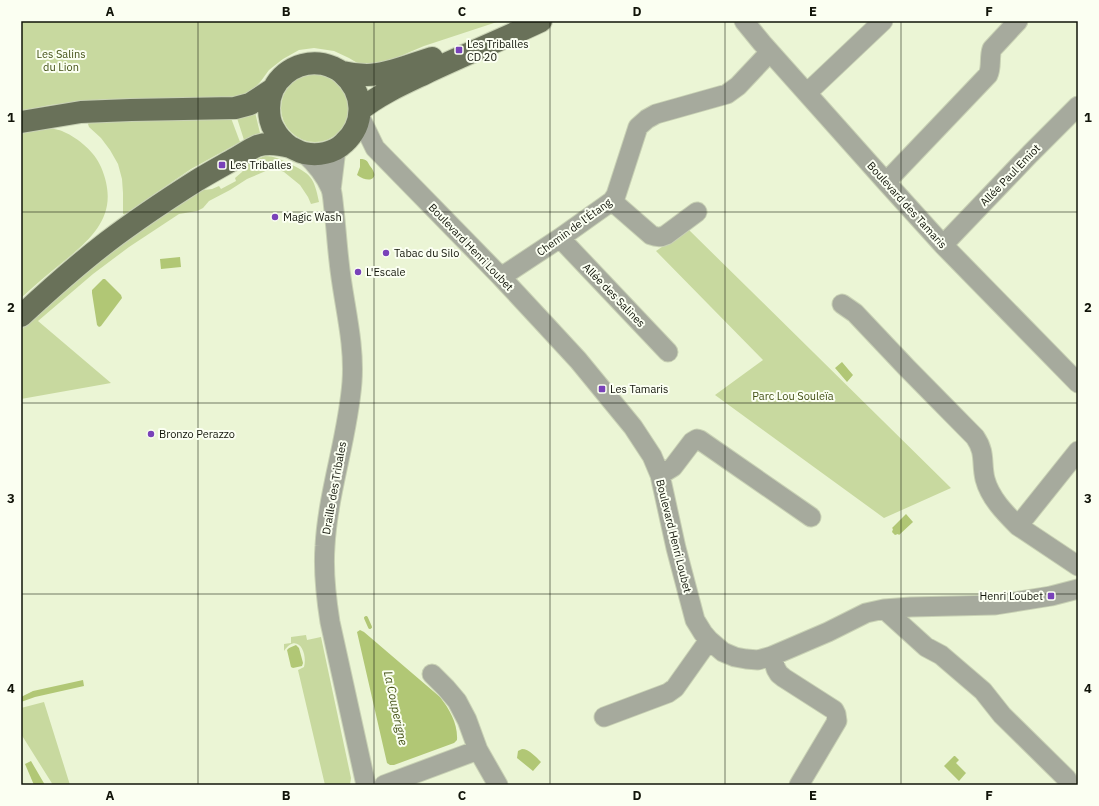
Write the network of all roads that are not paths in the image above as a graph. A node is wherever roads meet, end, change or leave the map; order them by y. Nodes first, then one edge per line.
1 (744, 21) edge
2 (1018, 21) edge
3 (881, 23) edge
4 (533, 24) edge
5 (770, 52) junction
6 (342, 72) junction
7 (273, 89) junction
8 (807, 93) junction
9 (1078, 106) edge
10 (360, 113) junction
11 (21, 122) edge
12 (340, 146) junction
13 (375, 148) junction
14 (297, 150) junction
15 (886, 182) junction
16 (331, 190) junction
17 (612, 201) junction
18 (697, 212) dead end
19 (560, 238) junction
20 (943, 245) junction
21 (501, 277) junction
22 (842, 304) dead end
23 (21, 316) edge
24 (668, 352) dead end
25 (1078, 383) edge
26 (1078, 451) edge
27 (660, 475) junction
28 (811, 517) dead end
29 (1018, 526) junction
30 (1078, 566) edge
31 (1078, 589) edge
32 (884, 609) junction
33 (709, 640) junction
34 (772, 656) junction
35 (432, 674) dead end
36 (604, 717) dead end
37 (478, 750) junction
38 (1067, 779) dead end
39 (366, 785) edge
40 (384, 785) edge
41 (498, 785) edge
42 (799, 785) edge

1 - 5 street, Boulevard des Tamaris
2 - 15 street
3 - 8 street
4 - 6 main road
4 - 10 main road
5 - 8 street, Boulevard des Tamaris
5 - 17 street, Chemin de l'Étang
6 - 7 main road
6 - 10 main road
7 - 11 main road
7 - 14 main road
8 - 15 street, Boulevard des Tamaris
9 - 20 street, Allée Paul Emiot
10 - 12 main road
10 - 13 street, Boulevard Henri Loubet
12 - 13 street
12 - 14 main road
12 - 16 street, Draille des Tribales
13 - 21 street, Boulevard Henri Loubet
14 - 16 street, Draille des Tribales
14 - 23 main road
15 - 20 street, Boulevard des Tamaris
16 - 39 street, Draille des Tribales
17 - 18 street
17 - 19 street, Chemin de l'Étang
19 - 21 street, Chemin de l'Étang
19 - 24 street, Allée des Salines
20 - 25 street, Boulevard des Tamaris
21 - 27 street, Boulevard Henri Loubet
22 - 29 street
26 - 29 street
27 - 28 street
27 - 33 street, Boulevard Henri Loubet
29 - 30 street
31 - 32 street, Boulevard Henri Loubet
32 - 34 street, Boulevard Henri Loubet
32 - 38 street
33 - 34 street, Boulevard Henri Loubet
33 - 36 street
34 - 42 street
35 - 37 street
37 - 40 street
37 - 41 street

